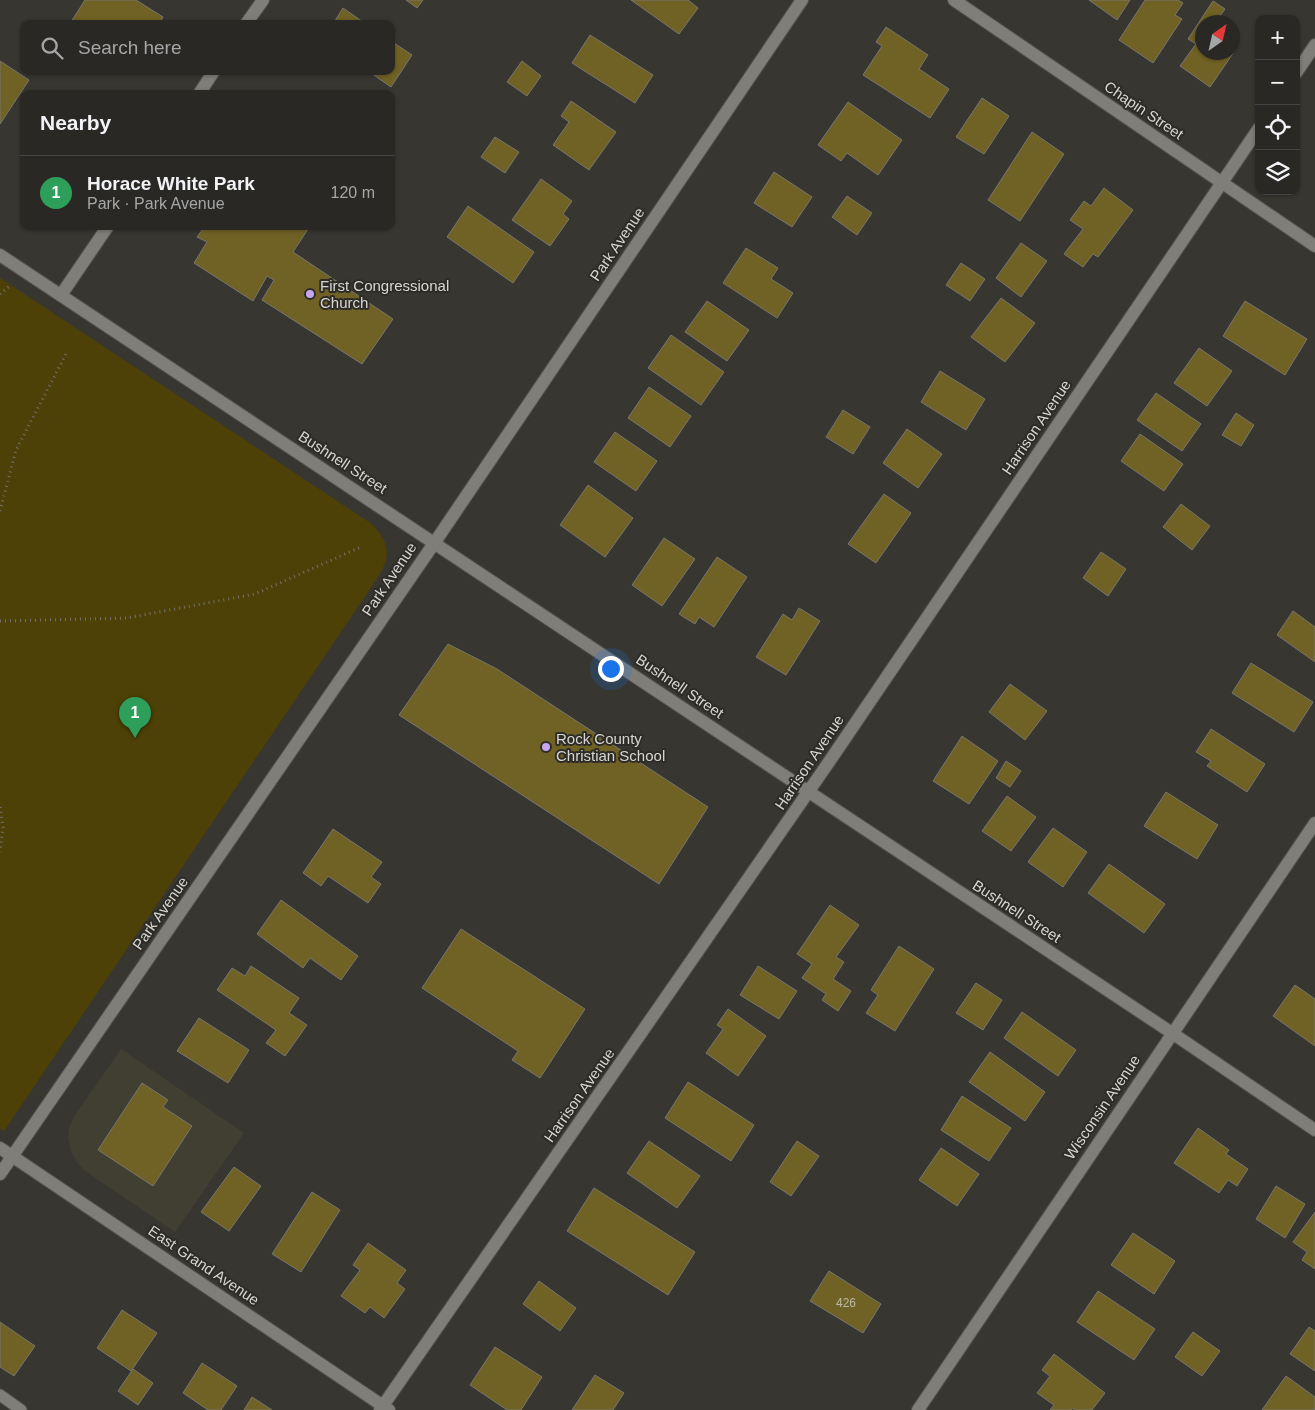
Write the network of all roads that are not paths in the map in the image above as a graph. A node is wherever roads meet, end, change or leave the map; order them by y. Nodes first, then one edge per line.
1 (263, 0) edge
2 (802, 0) edge
3 (954, 0) edge
4 (249, 20) edge
5 (1315, 45) edge
6 (1300, 67) edge
7 (211, 75) edge
8 (202, 90) edge
9 (1255, 134) edge
10 (1222, 182) junction
11 (105, 230) edge
12 (1315, 246) edge
13 (0, 255) edge
14 (61, 295) junction
15 (435, 542) junction
16 (808, 792) junction
17 (1315, 823) edge
18 (1172, 1033) junction
19 (1315, 1130) edge
20 (0, 1148) edge
21 (13, 1156) junction
22 (0, 1174) edge
23 (0, 1396) edge
24 (384, 1409) edge
25 (21, 1410) edge
26 (918, 1410) edge

1 - 4 street
2 - 15 street, Park Avenue
3 - 10 street, Chapin Street
5 - 6 street
7 - 8 street
9 - 10 street, Harrison Avenue
10 - 12 street, Chapin Street
10 - 16 street, Harrison Avenue
11 - 14 street
13 - 14 street, Bushnell Street
14 - 15 street, Bushnell Street
15 - 16 street, Bushnell Street
15 - 21 street, Park Avenue
16 - 18 street, Bushnell Street
16 - 24 street, Harrison Avenue
17 - 18 street, Wisconsin Avenue
18 - 19 street, Bushnell Street
18 - 26 street, Wisconsin Avenue
20 - 21 street, East Grand Avenue
21 - 22 street, Park Avenue
21 - 24 street, East Grand Avenue
23 - 25 lane

